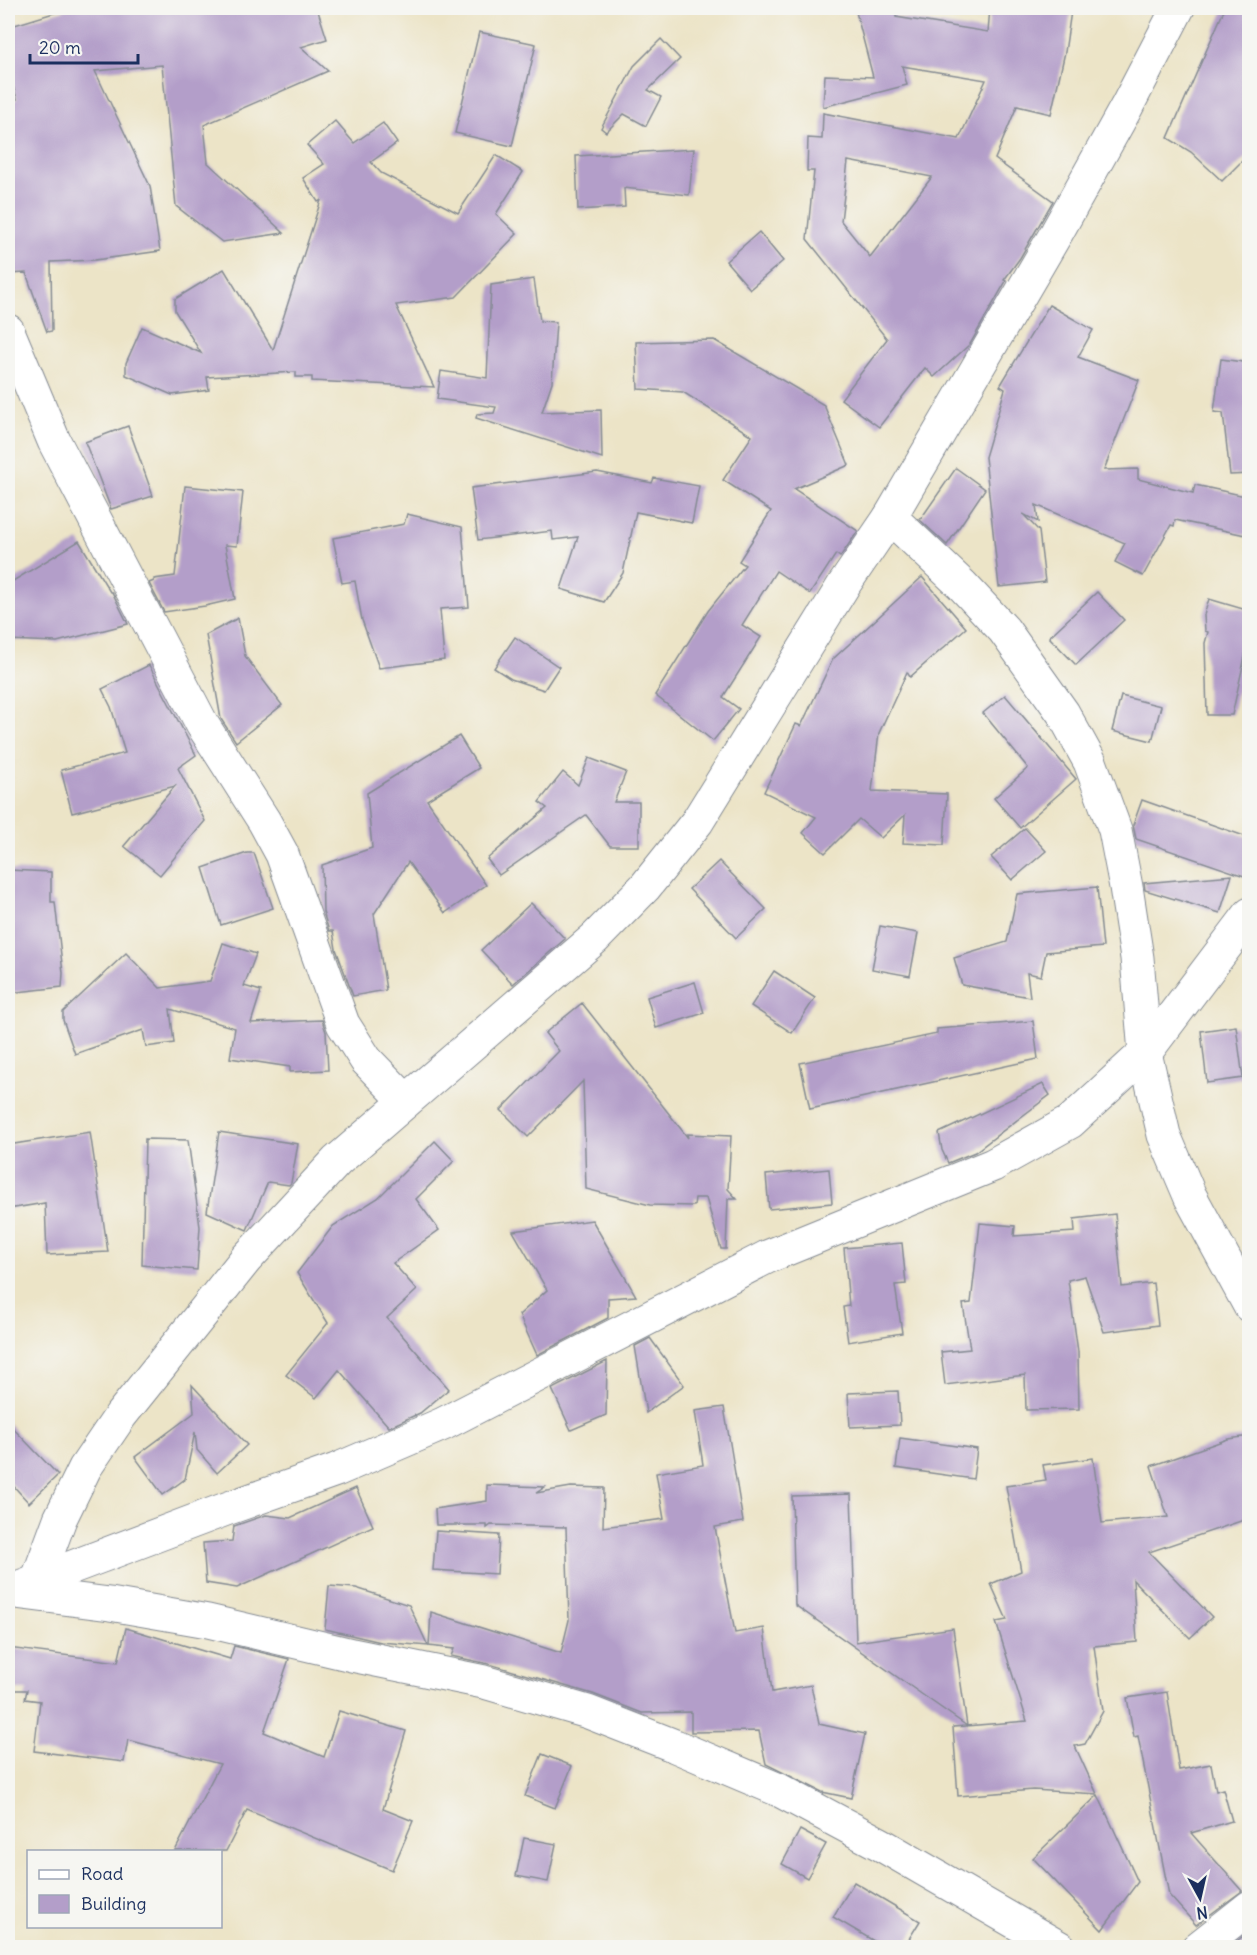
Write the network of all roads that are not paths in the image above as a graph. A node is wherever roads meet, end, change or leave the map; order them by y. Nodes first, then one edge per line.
1 (1178, 8) edge
2 (8, 331) edge
3 (890, 517) junction
4 (1250, 914) edge
5 (1145, 1053) junction
6 (406, 1101) junction
7 (1250, 1306) edge
8 (18, 1588) edge
9 (1250, 1907) edge
10 (1060, 1947) edge
11 (1198, 1947) edge

1 - 3 street
2 - 6 street
3 - 5 street
3 - 6 street
4 - 5 street
5 - 7 street
5 - 8 street
6 - 8 street
8 - 10 street
9 - 11 street

